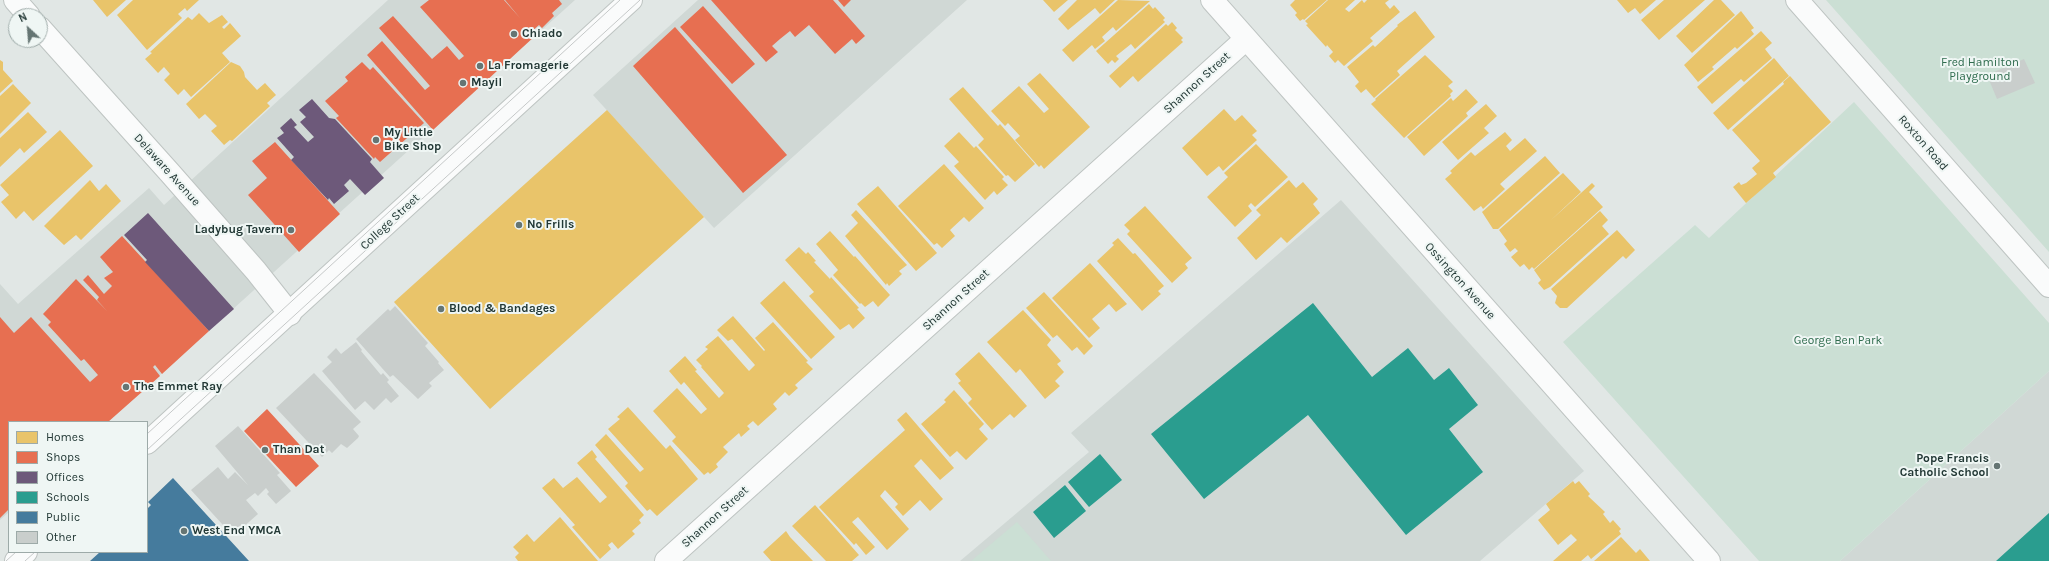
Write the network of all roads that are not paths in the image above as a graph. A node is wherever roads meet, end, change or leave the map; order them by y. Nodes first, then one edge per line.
1 (15, 0) edge
2 (1212, 0) edge
3 (1797, 0) edge
4 (625, 2) edge
5 (22, 8) edge
6 (48, 37) edge
7 (1246, 39) junction
8 (2049, 286) edge
9 (290, 314) junction
10 (148, 442) edge
11 (25, 553) edge
12 (16, 561) edge
13 (666, 561) edge
14 (1709, 561) edge

1 - 5 street
2 - 7 street, Ossington Avenue
3 - 8 street, Roxton Road
4 - 9 street, College Street
6 - 9 street, Delaware Avenue
7 - 13 street, Shannon Street
7 - 14 street, Ossington Avenue
9 - 10 street, College Street
11 - 12 street

